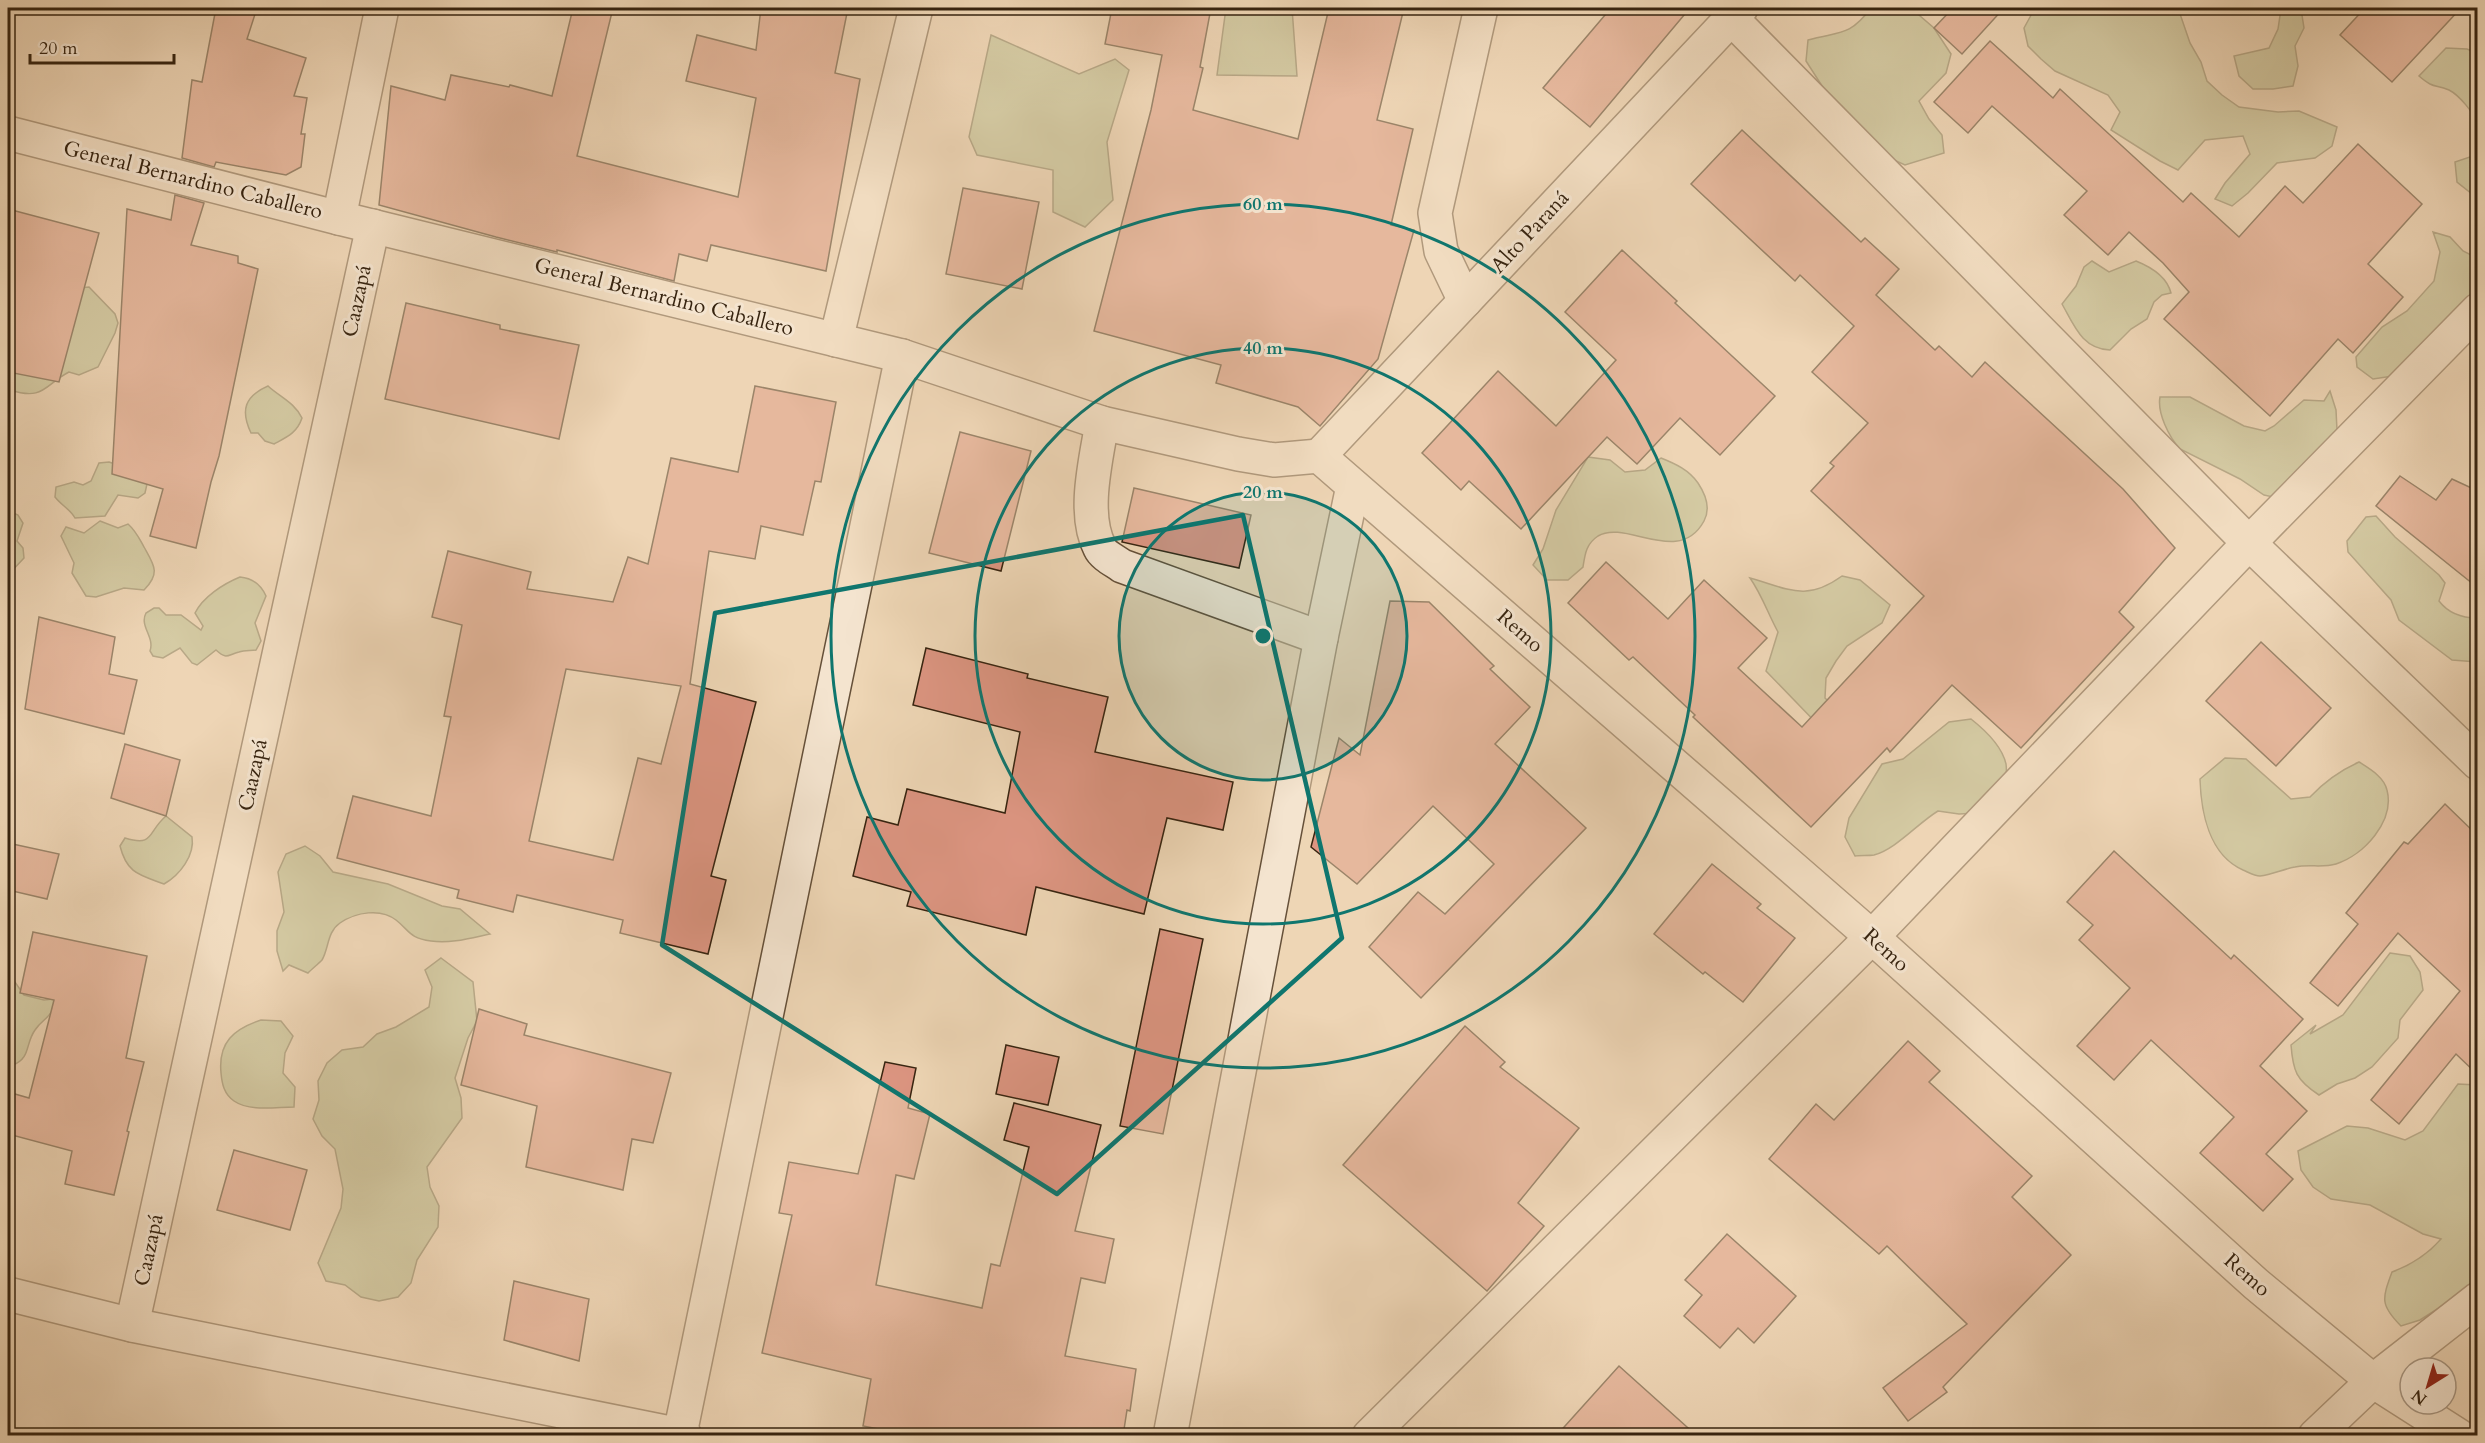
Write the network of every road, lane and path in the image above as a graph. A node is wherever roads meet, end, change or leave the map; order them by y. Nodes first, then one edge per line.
1 (382, 8) edge
2 (916, 8) edge
3 (1481, 8) edge
4 (1735, 12) edge
5 (8, 133) edge
6 (339, 218) junction
7 (373, 226) junction
8 (1465, 301) junction
9 (2478, 310) edge
10 (836, 340) junction
11 (902, 356) junction
12 (1101, 423) junction
13 (1319, 456) junction
14 (1353, 486) junction
15 (2249, 543) junction
16 (1321, 638) junction
17 (2478, 763) edge
18 (1872, 937) junction
19 (8, 1294) edge
20 (2478, 1299) edge
21 (132, 1325) junction
22 (2373, 1381) junction
23 (682, 1435) edge
24 (1170, 1436) edge
25 (1369, 1436) edge
26 (2315, 1436) edge
27 (2459, 1436) edge

1 - 6 street
2 - 10 street
3 - 8 street
4 - 8 street, Alto Paraná
4 - 15 street
5 - 6 street, General Bernardino Caballero
6 - 7 street, General Bernardino Caballero
7 - 10 street, General Bernardino Caballero
7 - 21 street, Caazapá
8 - 13 street, Alto Paraná
9 - 15 street
10 - 11 street, General Bernardino Caballero
11 - 12 street, General Bernardino Caballero
11 - 23 street
12 - 13 street, General Bernardino Caballero
12 - 16 street
13 - 14 street, Remo
14 - 16 street
14 - 18 street, Remo
15 - 17 street
15 - 18 street
16 - 24 street
18 - 22 street, Remo
18 - 25 street
19 - 21 street
20 - 22 street
21 - 23 street
22 - 26 street
22 - 27 street, Remo

